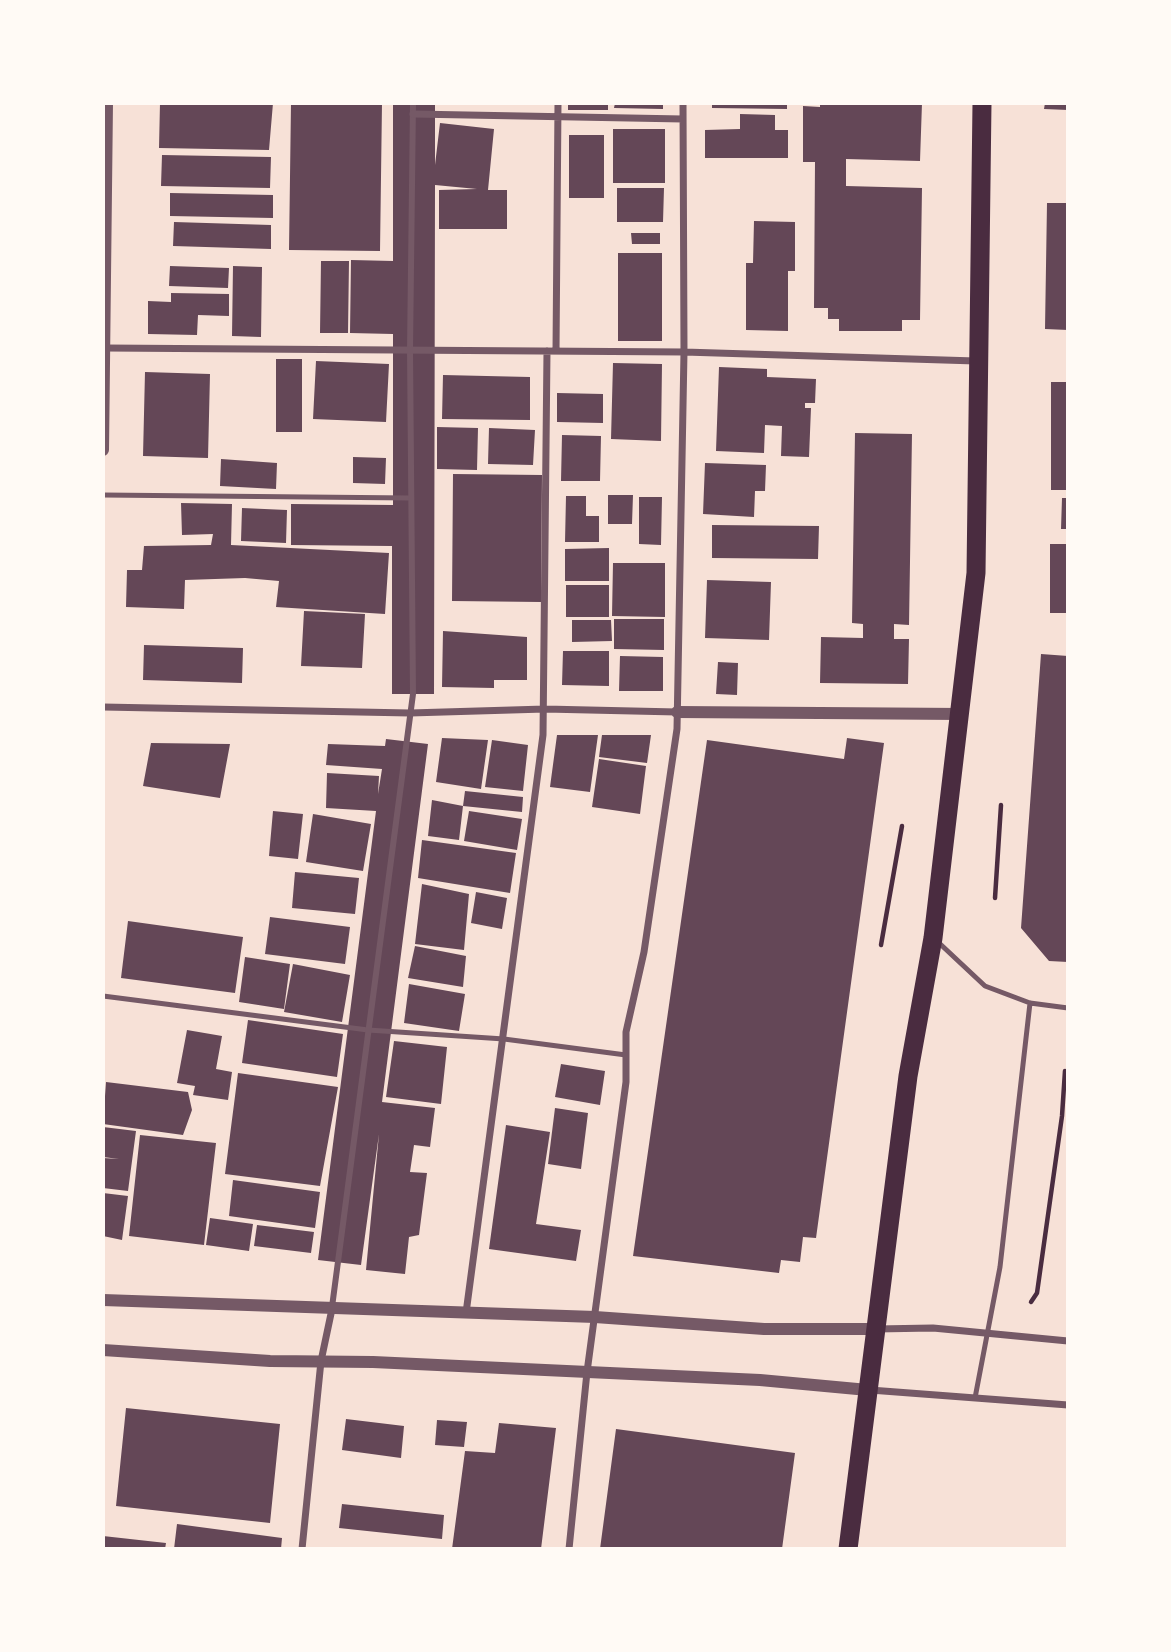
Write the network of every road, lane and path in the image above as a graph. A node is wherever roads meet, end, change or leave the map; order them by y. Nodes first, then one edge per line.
1 (107, 103) edge
2 (413, 103) edge
3 (558, 103) edge
4 (683, 103) edge
5 (982, 103) edge
6 (413, 114) junction
7 (558, 116) junction
8 (683, 119) junction
9 (105, 348) junction
10 (410, 350) junction
11 (547, 351) junction
12 (556, 351) junction
13 (684, 352) junction
14 (981, 361) junction
15 (103, 450) edge
16 (103, 495) edge
17 (411, 498) junction
18 (103, 706) edge
19 (545, 709) junction
20 (677, 712) junction
21 (410, 713) junction
22 (962, 714) junction
23 (1001, 806) dead end
24 (902, 826) dead end
25 (995, 898) dead end
26 (933, 937) junction
27 (881, 945) dead end
28 (103, 996) edge
29 (1030, 1003) junction
30 (1068, 1008) edge
31 (368, 1030) junction
32 (504, 1040) junction
33 (626, 1055) junction
34 (1065, 1071) dead end
35 (103, 1300) edge
36 (1031, 1302) dead end
37 (332, 1309) junction
38 (467, 1313) junction
39 (595, 1317) junction
40 (875, 1329) junction
41 (988, 1334) junction
42 (1068, 1341) edge
43 (103, 1350) edge
44 (321, 1361) junction
45 (587, 1372) junction
46 (868, 1390) junction
47 (975, 1398) junction
48 (1068, 1405) edge
49 (302, 1549) edge
50 (569, 1549) edge
51 (848, 1549) edge

1 - 9 street
2 - 6 street
3 - 7 street
4 - 8 street
5 - 14 highway
6 - 7 street
6 - 10 street
7 - 8 street
7 - 12 street
8 - 13 street
9 - 10 street
9 - 15 street
10 - 11 street
10 - 17 street
11 - 12 street
11 - 19 street
12 - 13 street
13 - 14 street
13 - 20 street
14 - 22 highway
16 - 17 lane
17 - 21 street
18 - 21 street
19 - 20 street
19 - 21 street
19 - 32 street
20 - 22 street
20 - 33 street
21 - 31 street
22 - 26 highway
23 - 25 path
24 - 27 path
26 - 29 lane
26 - 40 highway
28 - 31 lane
29 - 30 lane
29 - 41 lane
31 - 32 lane
31 - 37 street
32 - 33 lane
32 - 38 street
33 - 39 street
34 - 36 path
35 - 37 street
37 - 38 street
37 - 44 street
38 - 39 street
39 - 40 street
39 - 45 street
40 - 41 street
40 - 46 highway
41 - 42 street
41 - 47 lane
43 - 44 street
44 - 45 street
44 - 49 street
45 - 46 street
45 - 50 street
46 - 47 street
46 - 51 highway
47 - 48 street

